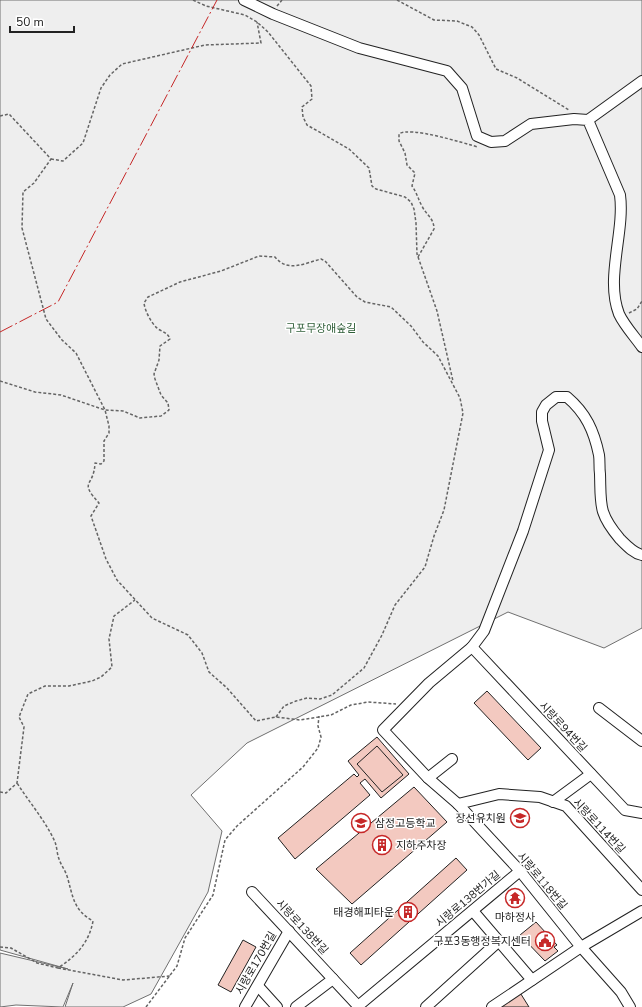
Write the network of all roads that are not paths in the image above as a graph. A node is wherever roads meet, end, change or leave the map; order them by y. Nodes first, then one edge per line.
1 (244, 0) edge
2 (642, 80) edge
3 (588, 120) junction
4 (642, 347) edge
5 (642, 555) edge
6 (472, 647) junction
7 (599, 708) dead end
8 (642, 741) edge
9 (452, 760) dead end
10 (591, 774) junction
11 (428, 778) junction
12 (553, 802) junction
13 (458, 804) junction
14 (642, 812) edge
15 (520, 871) junction
16 (640, 885) edge
17 (252, 892) dead end
18 (473, 911) junction
19 (642, 911) edge
20 (289, 931) junction
21 (499, 941) junction
22 (581, 948) junction
23 (333, 979) junction
24 (532, 980) junction
25 (258, 986) junction
26 (359, 1006) edge
27 (245, 1007) edge
28 (277, 1007) edge
29 (296, 1007) edge
30 (426, 1007) edge
31 (492, 1007) edge
32 (630, 1007) edge

1 - 3 street
2 - 3 street
3 - 4 street
5 - 6 street, 시랑로118번길
6 - 10 street, 시랑로94번길
6 - 11 street, 시랑로118번길
7 - 8 street
9 - 11 street
10 - 12 street
10 - 14 street, 시랑로94번길
11 - 13 street, 시랑로118번길
12 - 13 street, 시랑로114번길
12 - 16 street, 시랑로114번길
13 - 15 street, 시랑로118번길
15 - 18 street, 시랑로138번가길
15 - 22 street, 시랑로118번길
17 - 20 street, 시랑로138번길
18 - 21 street
18 - 26 street, 시랑로138번가길
19 - 22 street
20 - 23 street, 시랑로138번길
20 - 25 street, 시랑로170번길
21 - 24 street
21 - 30 street
22 - 24 street
22 - 32 street, 시랑로118번길
23 - 26 street, 시랑로138번길
23 - 29 street
24 - 31 street
25 - 27 street, 시랑로170번길
25 - 28 street

